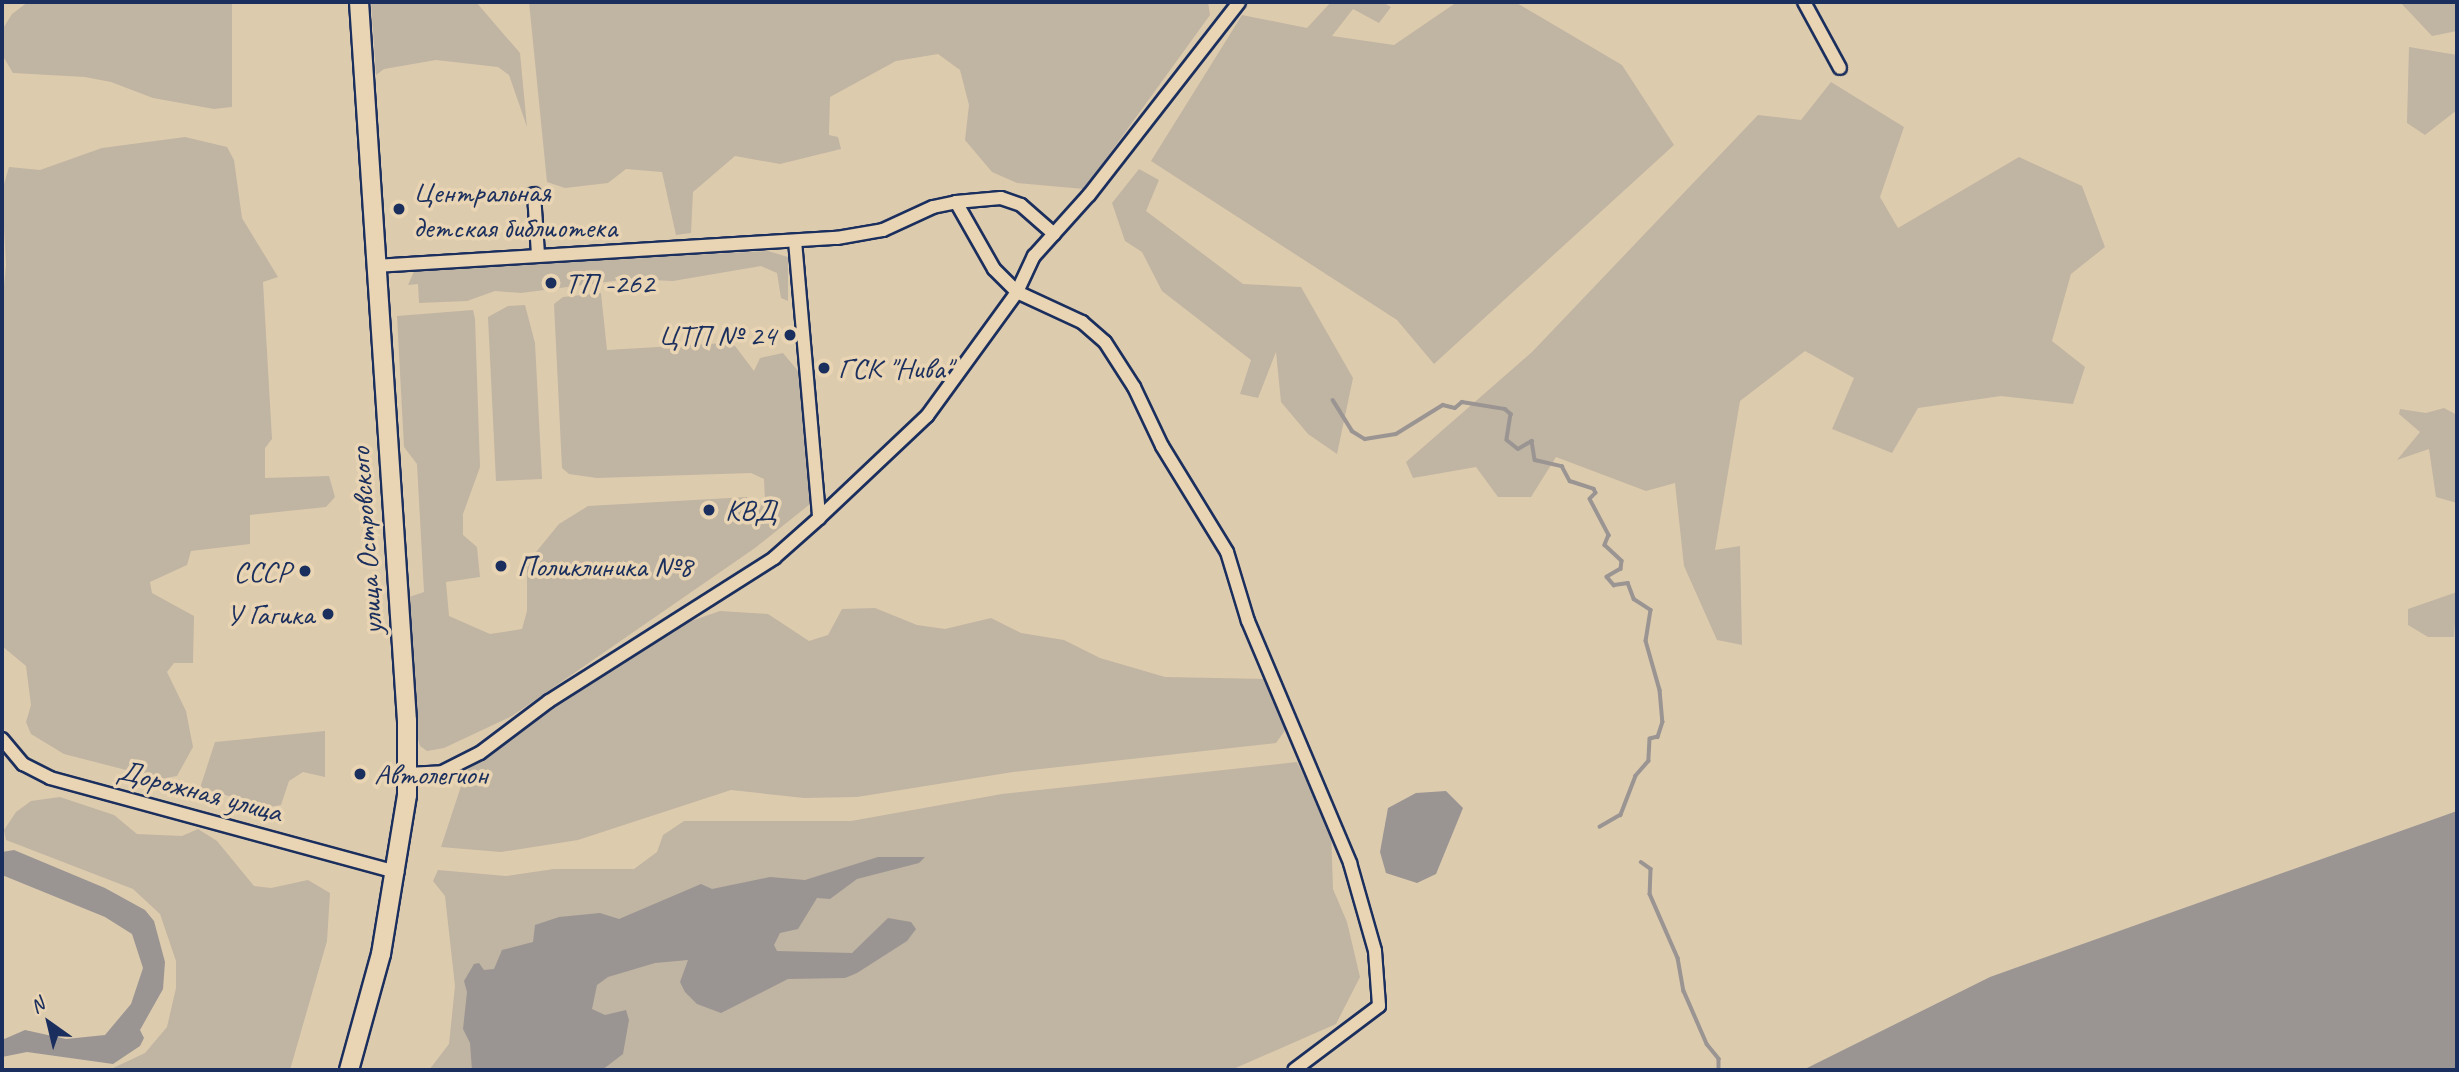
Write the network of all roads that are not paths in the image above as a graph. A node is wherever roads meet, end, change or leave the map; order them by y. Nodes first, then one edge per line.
1 (359, 2) edge
2 (1238, 2) edge
3 (1804, 2) edge
4 (1840, 68) dead end
5 (534, 194) dead end
6 (956, 202) junction
7 (1054, 234) junction
8 (795, 241) junction
9 (538, 255) junction
10 (375, 266) junction
11 (1017, 292) junction
12 (819, 518) junction
13 (2, 739) edge
14 (407, 774) junction
15 (397, 872) junction
16 (349, 1070) edge
17 (1294, 1070) edge

1 - 10 main road, улица Островского
2 - 7 street
3 - 4 street
5 - 9 street
6 - 7 street
6 - 8 street
6 - 11 street
7 - 11 street
8 - 9 street
8 - 12 street
9 - 10 street
10 - 14 main road, улица Островского
11 - 12 street
11 - 17 street
12 - 14 street
13 - 15 street, Дорожная улица
14 - 15 main road, улица Островского
15 - 16 main road, улица Островского

